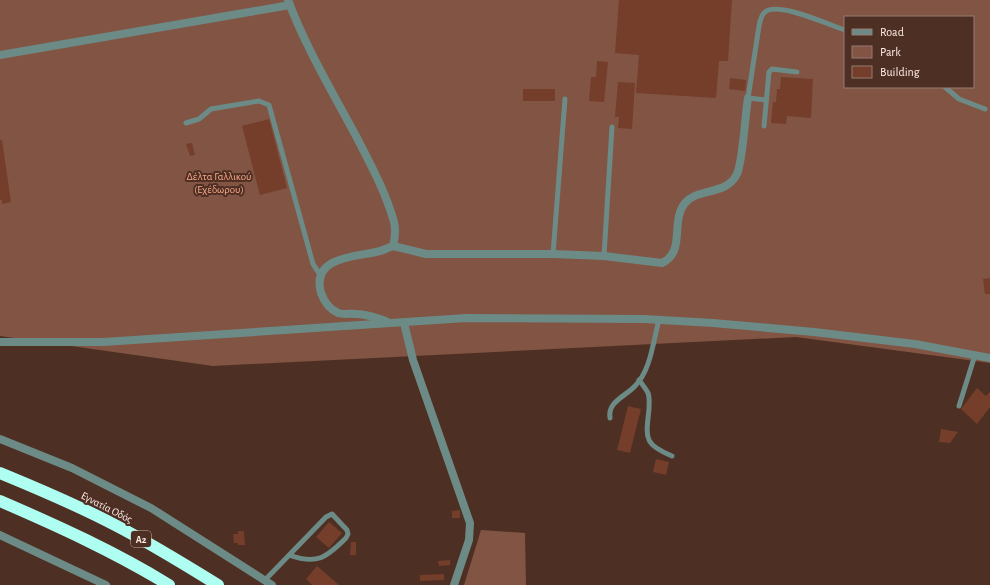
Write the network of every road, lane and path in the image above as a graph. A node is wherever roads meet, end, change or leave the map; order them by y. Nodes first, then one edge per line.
1 (289, 2) edge
2 (844, 30) edge
3 (0, 55) edge
4 (797, 72) dead end
5 (946, 88) edge
6 (748, 98) junction
7 (565, 100) dead end
8 (766, 100) junction
9 (985, 109) dead end
10 (186, 123) dead end
11 (764, 126) dead end
12 (612, 127) dead end
13 (393, 246) junction
14 (553, 254) junction
15 (604, 256) junction
16 (321, 276) junction
17 (659, 320) junction
18 (392, 323) junction
19 (404, 323) junction
20 (0, 342) edge
21 (975, 355) junction
22 (990, 358) edge
23 (640, 380) junction
24 (959, 406) dead end
25 (610, 418) dead end
26 (0, 439) edge
27 (672, 456) dead end
28 (0, 473) edge
29 (0, 501) edge
30 (0, 535) edge
31 (289, 555) junction
32 (268, 582) edge
33 (106, 585) edge
34 (169, 585) edge
35 (218, 585) edge
36 (454, 585) edge

1 - 3 street
1 - 13 street
2 - 6 lane
4 - 8 lane
5 - 9 lane
6 - 8 lane
6 - 15 street
7 - 14 lane
8 - 11 lane
10 - 16 lane
12 - 15 lane
13 - 14 street
13 - 16 street
14 - 15 street
16 - 18 street
17 - 19 street
17 - 21 street
17 - 23 lane
18 - 19 street
18 - 20 street
19 - 36 street
21 - 22 street
21 - 24 lane
23 - 25 lane
23 - 27 lane
26 - 32 street
28 - 35 highway, Εγνατία Οδός / Α2
29 - 34 highway, Α2
30 - 33 street
31 - 31 lane
31 - 32 lane

